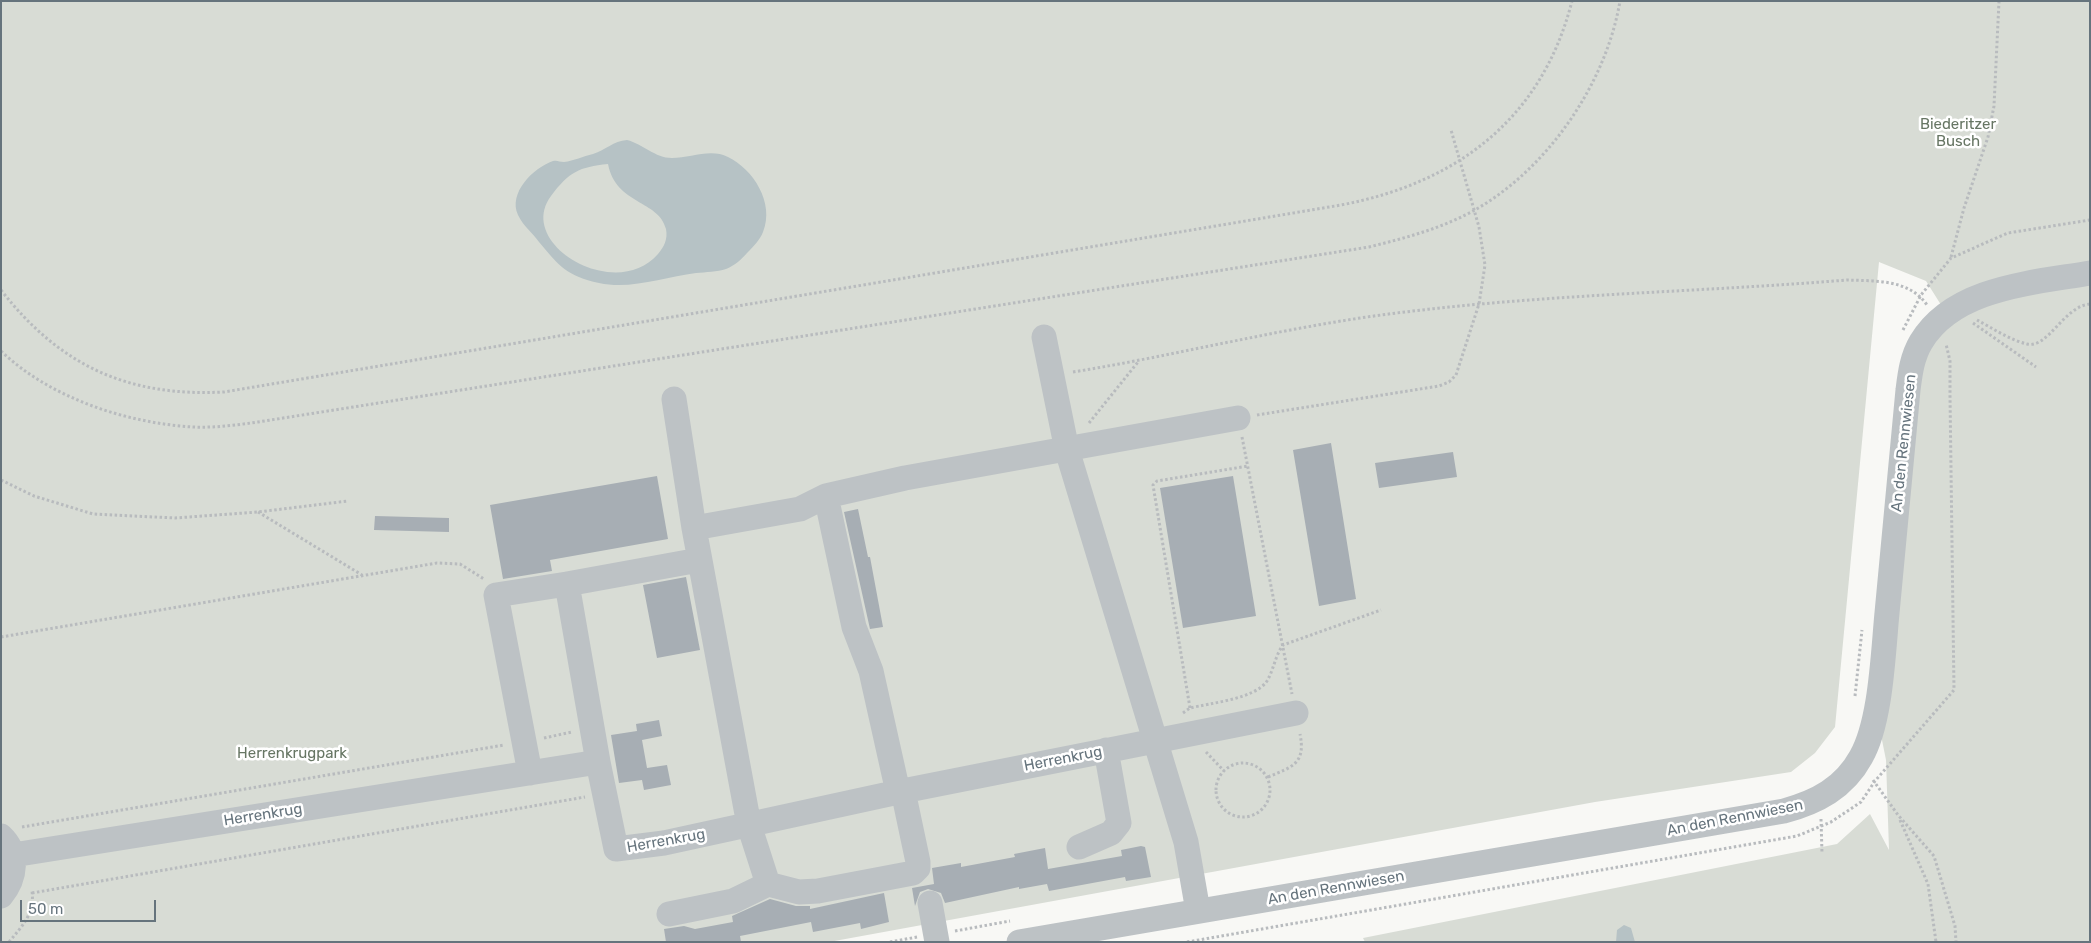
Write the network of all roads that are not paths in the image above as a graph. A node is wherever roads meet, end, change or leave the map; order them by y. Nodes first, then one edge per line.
1 (2090, 273) edge
2 (1044, 338) dead end
3 (674, 399) dead end
4 (1238, 418) road end
5 (1067, 450) junction
6 (826, 496) junction
7 (694, 528) junction
8 (699, 560) junction
9 (567, 584) junction
10 (1296, 713) road end
11 (1158, 740) junction
12 (1106, 750) junction
13 (598, 762) junction
14 (530, 773) junction
15 (900, 792) junction
16 (749, 825) junction
17 (12, 839) edge
18 (1079, 847) dead end
19 (768, 884) junction
20 (1, 896) edge
21 (930, 903) dead end
22 (1198, 911) junction
23 (669, 914) dead end
24 (1015, 931) edge
25 (936, 938) edge

1 - 22 street, An den Rennwiesen
2 - 5 street
3 - 7 street
4 - 5 street
5 - 6 street
5 - 11 street
6 - 7 street
6 - 15 street
7 - 8 street
8 - 9 street
8 - 16 street
9 - 13 street
9 - 14 street
10 - 11 street, Herrenkrug
11 - 12 street, Herrenkrug
11 - 22 street
12 - 15 street, Herrenkrug
12 - 18 street
13 - 14 street, Herrenkrug
13 - 16 street, Herrenkrug
14 - 17 street, Herrenkrug
15 - 16 street, Herrenkrug
15 - 19 street
16 - 19 street
17 - 20 street
19 - 23 street
21 - 25 street
22 - 24 street, An den Rennwiesen

